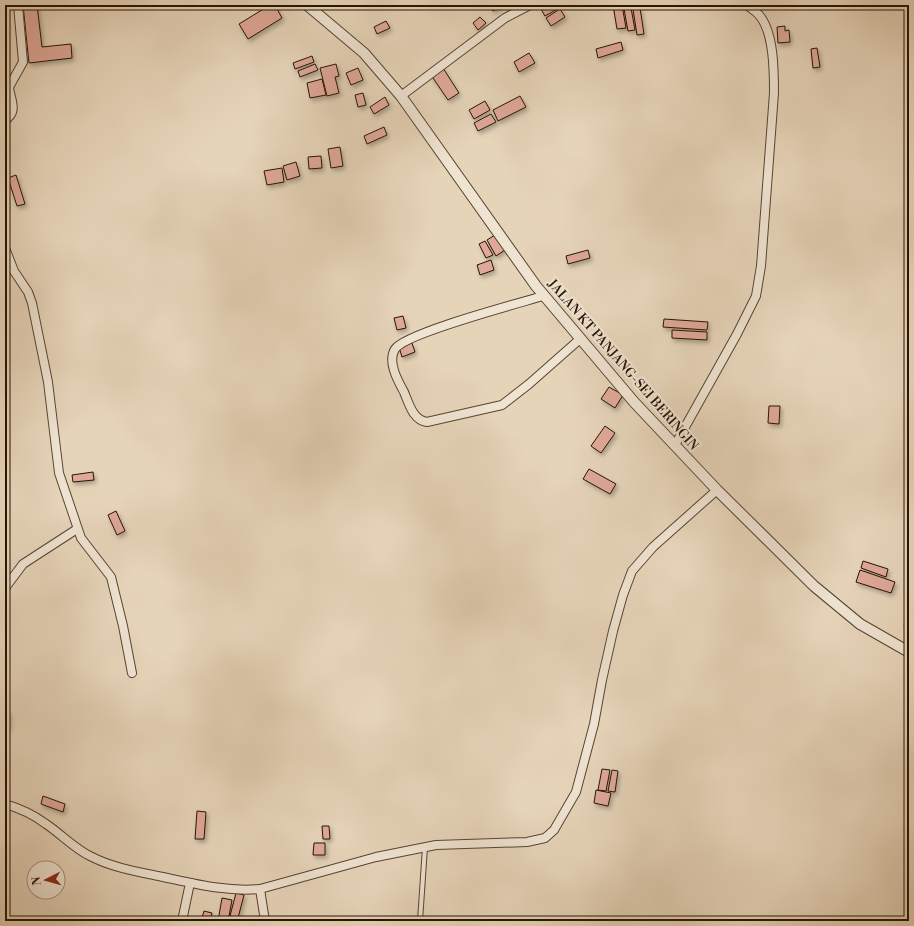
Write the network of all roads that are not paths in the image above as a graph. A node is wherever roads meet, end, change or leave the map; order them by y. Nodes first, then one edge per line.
1 (18, 5) edge
2 (307, 5) edge
3 (530, 5) edge
4 (748, 5) edge
5 (401, 96) junction
6 (5, 120) edge
7 (5, 248) edge
8 (543, 296) junction
9 (580, 339) junction
10 (675, 446) junction
11 (717, 490) junction
12 (77, 529) junction
13 (5, 588) edge
14 (909, 652) edge
15 (132, 673) dead end
16 (5, 804) edge
17 (425, 847) junction
18 (190, 883) junction
19 (260, 889) junction
20 (182, 921) edge
21 (265, 921) edge
22 (420, 921) edge

1 - 6 street
2 - 5 street, JALAN KT PANJANG-SEI BERINGIN
3 - 5 street
4 - 10 street
5 - 8 street, JALAN KT PANJANG-SEI BERINGIN
7 - 12 street
8 - 9 street, JALAN KT PANJANG-SEI BERINGIN
8 - 9 street
9 - 10 street, JALAN KT PANJANG-SEI BERINGIN
10 - 11 street, JALAN KT PANJANG-SEI BERINGIN
11 - 14 street, JALAN KT PANJANG-SEI BERINGIN
11 - 17 street
12 - 13 street
12 - 15 street
16 - 18 street
17 - 19 street
17 - 22 lane
18 - 19 street
18 - 20 street
19 - 21 street

